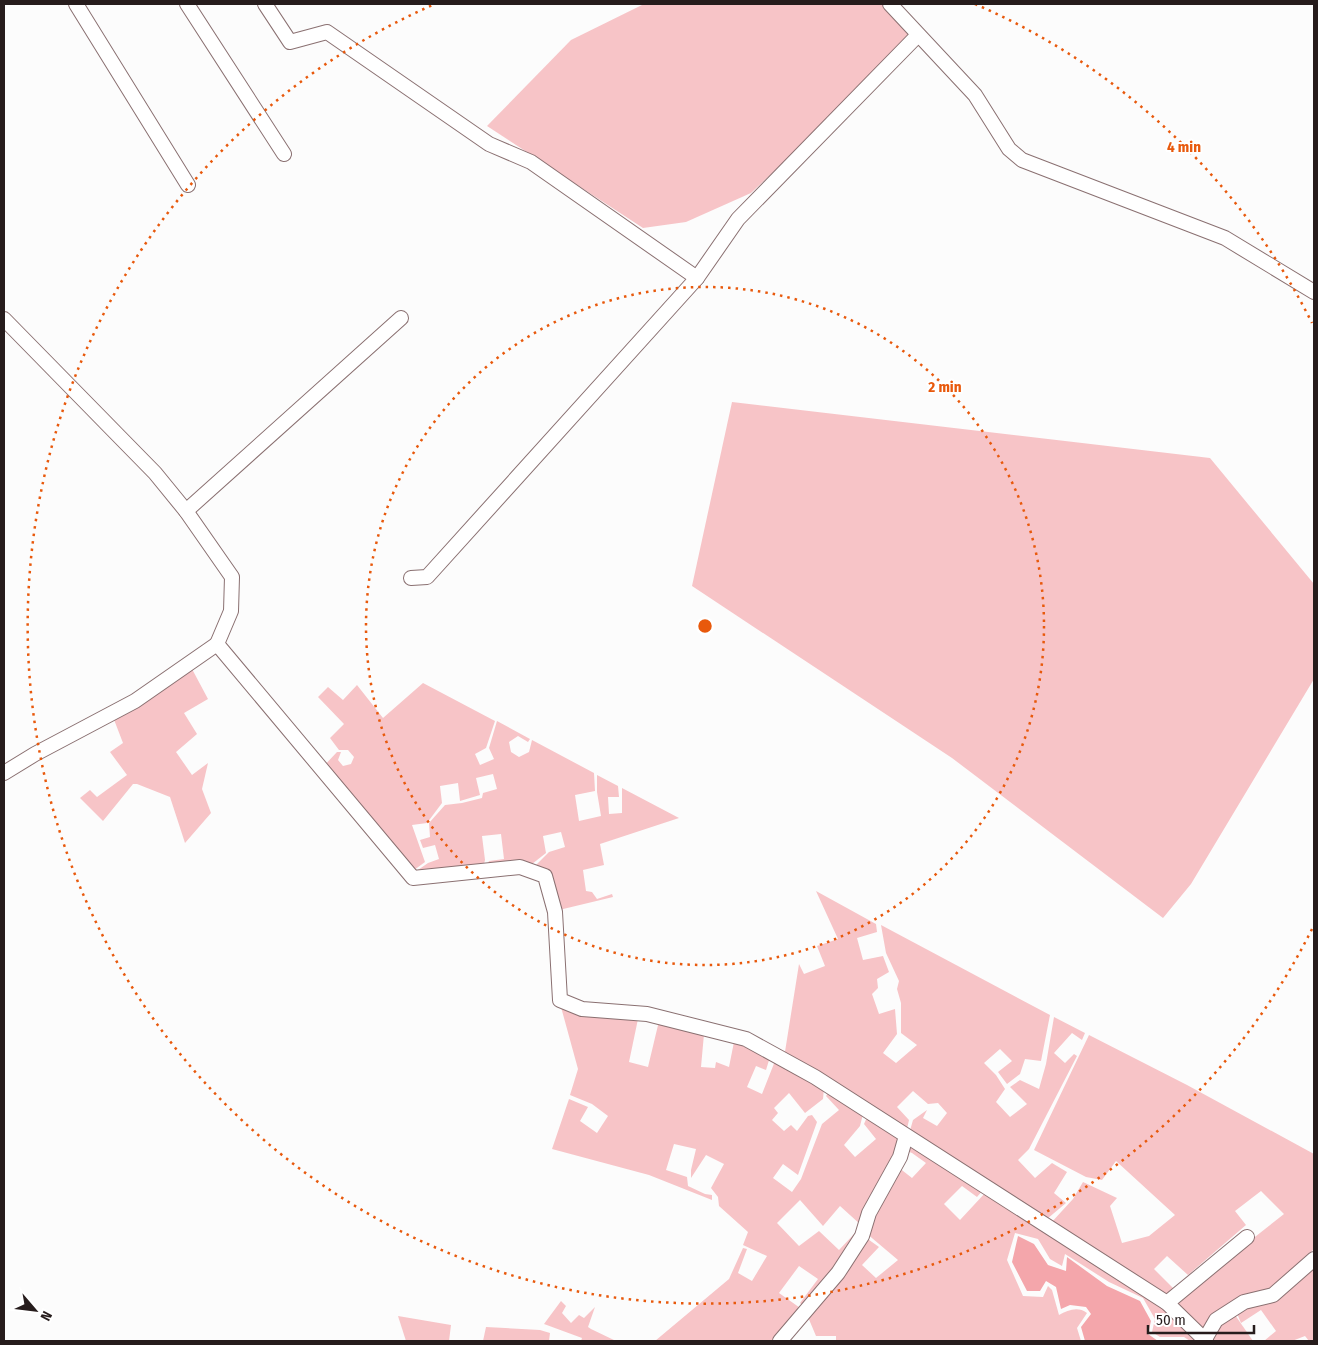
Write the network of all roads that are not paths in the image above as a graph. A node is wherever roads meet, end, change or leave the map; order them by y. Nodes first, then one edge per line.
1 (76, 4) edge
2 (187, 4) edge
3 (265, 4) edge
4 (890, 4) edge
5 (918, 35) junction
6 (284, 154) dead end
7 (188, 185) dead end
8 (696, 278) junction
9 (1314, 292) edge
10 (400, 318) dead end
11 (4, 319) edge
12 (186, 511) junction
13 (411, 578) dead end
14 (217, 644) junction
15 (4, 773) edge
16 (906, 1136) junction
17 (1248, 1237) dead end
18 (1314, 1259) edge
19 (1167, 1304) junction
20 (1206, 1340) edge
21 (780, 1341) edge

1 - 7 street
2 - 6 street
3 - 8 street
4 - 5 street
5 - 8 street
5 - 9 street
8 - 13 street
10 - 12 street
11 - 12 street
12 - 14 street
14 - 15 street
14 - 16 street
16 - 19 street
16 - 21 street
17 - 19 street
18 - 20 street
19 - 20 street

